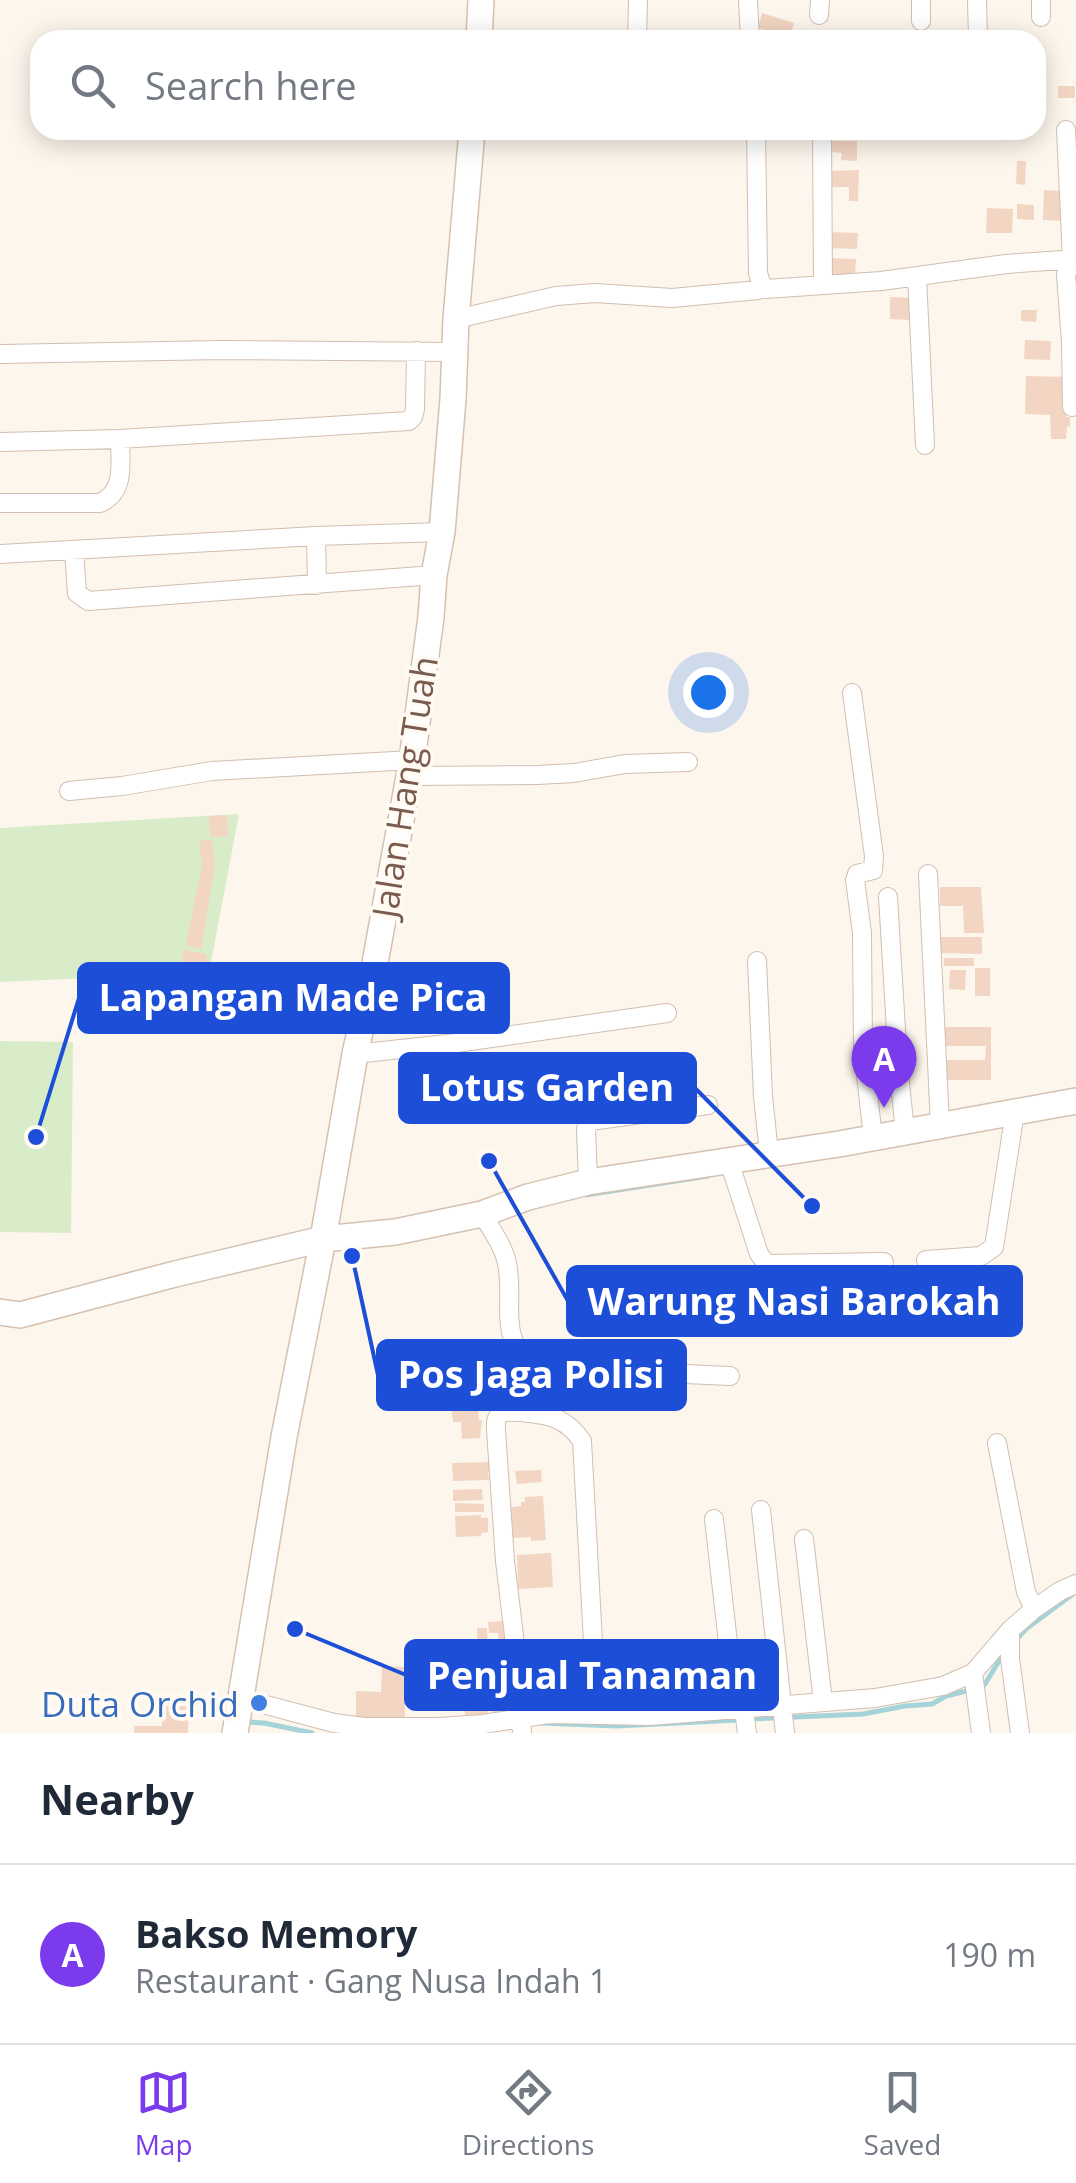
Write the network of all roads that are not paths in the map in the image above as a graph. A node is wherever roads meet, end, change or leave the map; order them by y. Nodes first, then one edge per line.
1 (481, 0) edge
2 (638, 0) edge
3 (748, 0) edge
4 (921, 0) edge
5 (978, 0) edge
6 (921, 21) dead end
7 (479, 30) edge
8 (638, 30) edge
9 (750, 30) edge
10 (978, 30) edge
11 (1066, 130) dead end
12 (471, 140) edge
13 (756, 140) edge
14 (822, 140) edge
15 (1074, 260) edge
16 (917, 277) junction
17 (823, 285) junction
18 (763, 287) junction
19 (456, 318) junction
20 (416, 351) junction
21 (454, 352) junction
22 (0, 354) edge
23 (1072, 407) dead end
24 (120, 438) junction
25 (0, 442) edge
26 (925, 445) dead end
27 (0, 503) edge
28 (442, 532) junction
29 (316, 536) junction
30 (74, 550) junction
31 (0, 554) edge
32 (434, 576) junction
33 (317, 585) junction
34 (852, 692) dead end
35 (688, 762) dead end
36 (410, 768) junction
37 (68, 791) dead end
38 (928, 874) dead end
39 (888, 897) dead end
40 (757, 961) dead end
41 (667, 1014) dead end
42 (355, 1054) junction
43 (1076, 1101) edge
44 (708, 1105) dead end
45 (1014, 1123) junction
46 (940, 1125) junction
47 (905, 1132) junction
48 (873, 1138) junction
49 (769, 1154) junction
50 (731, 1170) junction
51 (588, 1182) junction
52 (486, 1219) junction
53 (322, 1240) junction
54 (926, 1260) dead end
55 (884, 1262) dead end
56 (0, 1312) edge
57 (530, 1367) junction
58 (730, 1376) dead end
59 (527, 1413) junction
60 (996, 1443) dead end
61 (761, 1510) dead end
62 (714, 1519) dead end
63 (804, 1539) dead end
64 (1076, 1584) edge
65 (1034, 1609) junction
66 (1010, 1643) junction
67 (975, 1684) junction
68 (240, 1698) junction
69 (823, 1702) junction
70 (597, 1715) junction
71 (784, 1718) edge
72 (746, 1721) edge
73 (522, 1725) edge
74 (469, 1729) edge
75 (364, 1730) edge
76 (439, 1730) edge
77 (234, 1733) edge
78 (982, 1733) edge
79 (1020, 1733) edge

1 - 7 main road
2 - 8 street
3 - 9 street
4 - 6 street
5 - 10 street
11 - 15 street
12 - 19 main road, Jalan Hang Tuah
13 - 18 street
14 - 17 street
15 - 16 street
15 - 23 street
16 - 17 street
16 - 26 street
17 - 18 street
18 - 19 street
19 - 21 main road, Jalan Hang Tuah
20 - 21 street
20 - 22 street
20 - 24 street
21 - 28 main road, Jalan Hang Tuah
24 - 25 street
24 - 27 street
28 - 29 street
28 - 32 main road, Jalan Hang Tuah
29 - 30 street
29 - 33 street
30 - 31 street
30 - 33 street
32 - 33 street
32 - 36 main road, Jalan Hang Tuah
34 - 48 street
35 - 36 street
36 - 37 street
36 - 42 main road, Jalan Hang Tuah
38 - 46 street
39 - 47 street
40 - 49 street
41 - 42 street
42 - 53 main road, Jalan Hang Tuah
43 - 45 main road
44 - 51 street
45 - 46 main road
45 - 54 street
46 - 47 main road
47 - 48 main road
48 - 49 main road
49 - 50 main road
50 - 51 main road
50 - 55 street
51 - 52 main road
52 - 53 main road
52 - 57 street
53 - 56 main road
53 - 68 main road, Jalan Hang Tuah
57 - 58 street
57 - 59 street
59 - 70 street
59 - 73 street
60 - 65 street
61 - 71 street
62 - 72 street
63 - 69 street
64 - 65 street
65 - 66 street
66 - 67 street
66 - 79 street
67 - 69 street
67 - 78 street
68 - 75 street
68 - 77 main road, Jalan Hang Tuah
69 - 71 street
70 - 72 street
70 - 73 street
71 - 72 street
73 - 74 street
74 - 76 street
75 - 76 street

